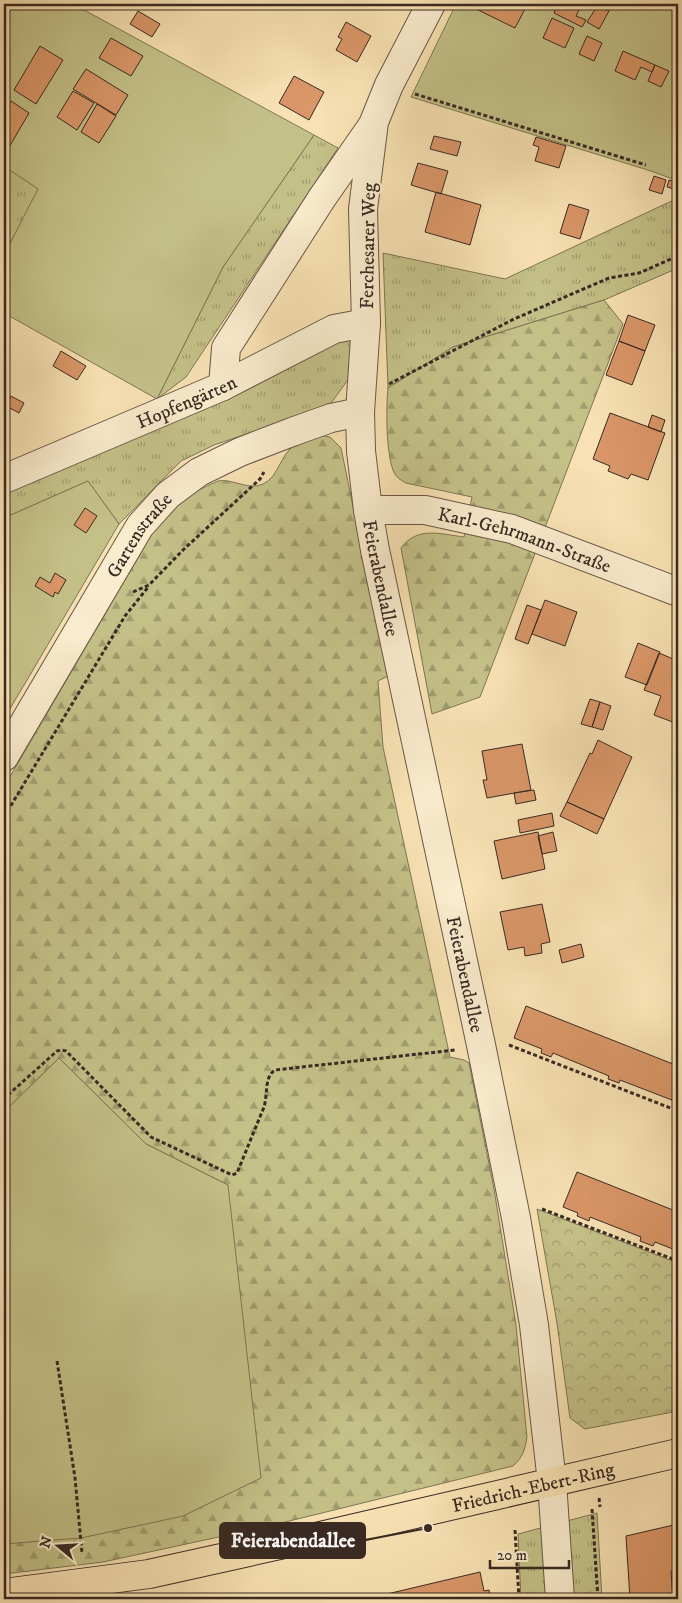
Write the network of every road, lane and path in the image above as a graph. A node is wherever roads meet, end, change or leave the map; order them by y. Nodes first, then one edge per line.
1 (431, 4) edge
2 (389, 85) junction
3 (374, 122) junction
4 (646, 165) dead end
5 (678, 256) edge
6 (366, 322) junction
7 (365, 352) joint
8 (223, 386) junction
9 (361, 400) junction
10 (265, 471) dead end
11 (4, 479) edge
12 (368, 510) junction
13 (149, 585) junction
14 (132, 592) dead end
15 (678, 592) edge
16 (4, 757) edge
17 (4, 817) edge
18 (489, 1043) junction
19 (4, 1083) edge
20 (8, 1095) junction
21 (4, 1099) edge
22 (678, 1112) edge
23 (541, 1209) dead end
24 (678, 1261) edge
25 (57, 1361) dead end
26 (678, 1453) edge
27 (552, 1482) junction
28 (592, 1509) dead end
29 (514, 1530) dead end
30 (82, 1553) dead end
31 (4, 1593) edge
32 (518, 1599) edge
33 (560, 1599) edge
34 (598, 1599) edge

1 - 2 street, Ferchesarer Weg
2 - 3 street, Ferchesarer Weg
2 - 4 path
3 - 6 street, Ferchesarer Weg
3 - 8 street
5 - 9 path
6 - 7 street, Ferchesarer Weg
6 - 8 street, Hopfengärten
7 - 9 street, Feierabendallee
8 - 11 street, Hopfengärten
9 - 12 street, Feierabendallee
9 - 16 street, Gartenstraße
10 - 13 path
12 - 15 street, Karl-Gehrmann-Straße
12 - 18 street, Feierabendallee
13 - 14 path
13 - 17 path
18 - 20 path
18 - 22 path
18 - 27 street, Feierabendallee
19 - 20 path
20 - 21 path
23 - 24 path
25 - 30 path
26 - 27 main road, Friedrich-Ebert-Ring
27 - 31 main road, Friedrich-Ebert-Ring
27 - 33 street, Feierabendallee
28 - 34 path
29 - 32 path

